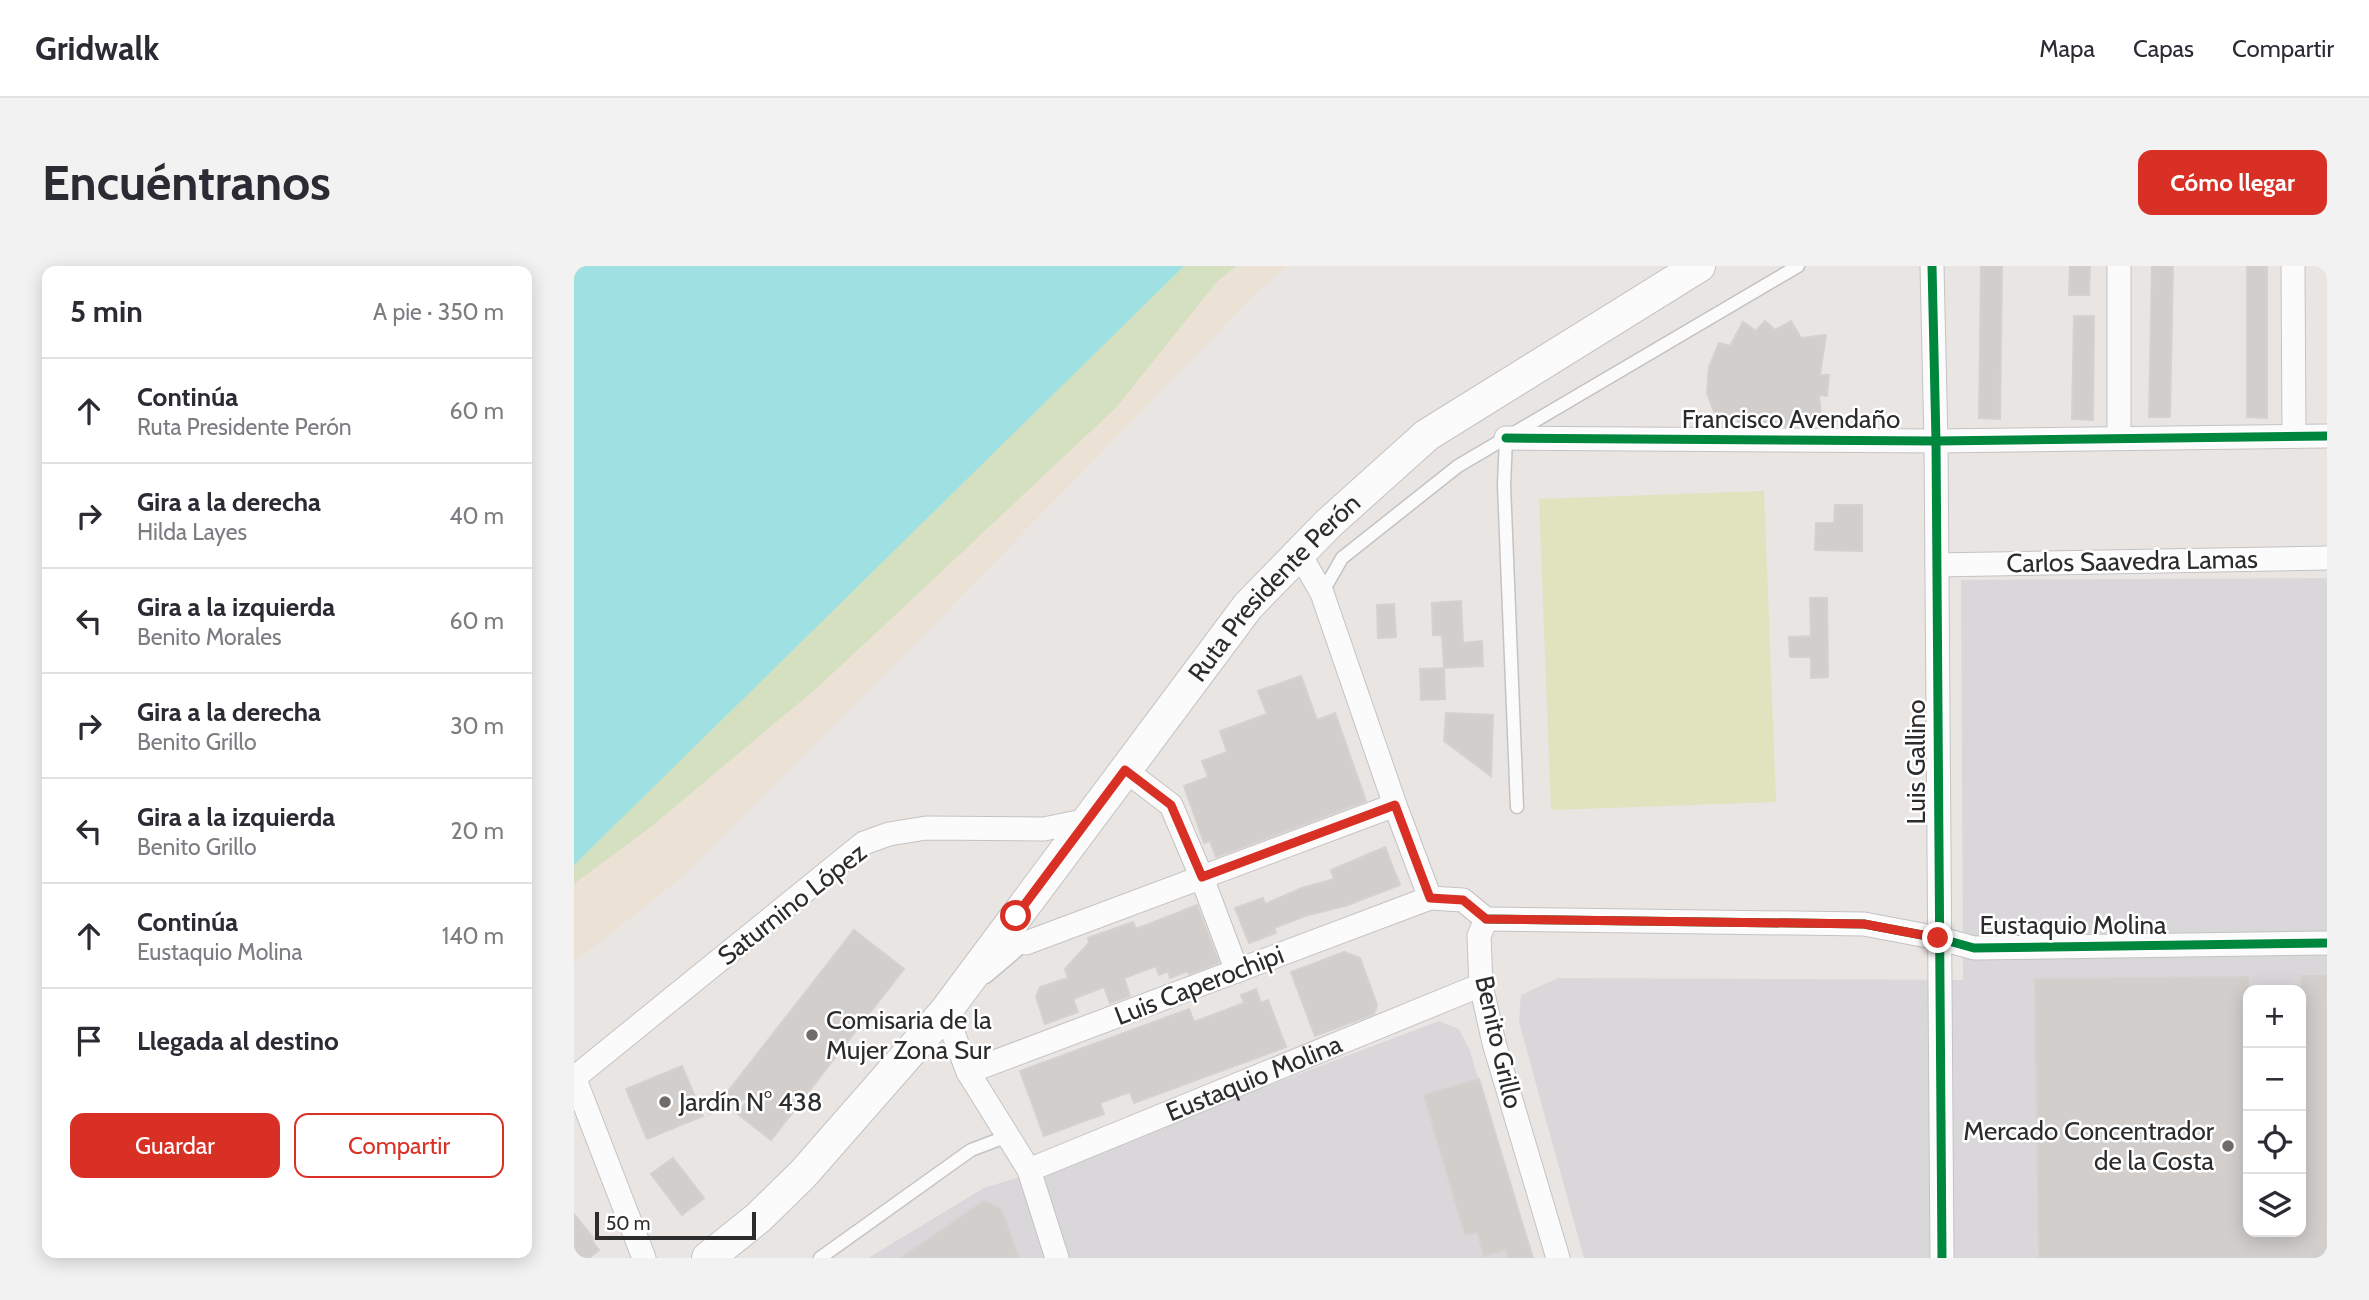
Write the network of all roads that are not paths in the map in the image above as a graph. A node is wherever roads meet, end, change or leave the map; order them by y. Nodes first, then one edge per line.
1 (1699, 266) edge
2 (1798, 266) edge
3 (1932, 266) edge
4 (2119, 266) edge
5 (2293, 266) edge
6 (2294, 436) junction
7 (2327, 436) edge
8 (1506, 438) junction
9 (2119, 438) junction
10 (1936, 441) junction
11 (1299, 553) junction
12 (2327, 558) edge
13 (1937, 565) junction
14 (1322, 593) junction
15 (1125, 770) junction
16 (1395, 805) junction
17 (1517, 807) dead end
18 (1088, 820) junction
19 (1202, 877) junction
20 (1430, 898) junction
21 (1486, 919) junction
22 (1938, 938) junction
23 (1026, 943) joint
24 (2327, 943) edge
25 (1237, 971) junction
26 (1481, 985) junction
27 (945, 1012) junction
28 (968, 1072) junction
29 (574, 1077) edge
30 (1008, 1136) junction
31 (1029, 1170) junction
32 (644, 1258) edge
33 (708, 1258) edge
34 (820, 1258) edge
35 (1057, 1258) edge
36 (1558, 1258) edge
37 (1942, 1258) edge

1 - 11 main road, Ruta Presidente Perón
2 - 8 lane
3 - 10 street, Luis Gallino
4 - 9 street
5 - 6 street
6 - 7 street, Francisco Avendaño
6 - 9 street, Francisco Avendaño
8 - 10 street, Francisco Avendaño
8 - 14 lane
8 - 17 lane
9 - 10 street, Francisco Avendaño
10 - 13 street, Luis Gallino
11 - 14 street
11 - 15 main road, Ruta Presidente Perón
12 - 13 street, Carlos Saavedra Lamas
13 - 22 street, Luis Gallino
14 - 16 street
15 - 18 main road, Ruta Presidente Perón
15 - 19 street
16 - 19 street
16 - 20 street
18 - 27 main road, Ruta Presidente Perón
18 - 29 street, Saturnino López
19 - 23 street
19 - 25 street
20 - 21 street
20 - 25 street, Luis Caperochipi
21 - 22 street, Eustaquio Molina
21 - 26 street, Benito Grillo
22 - 24 street, Eustaquio Molina
22 - 37 street, Luis Gallino
23 - 27 lane
25 - 28 street, Luis Caperochipi
26 - 31 street, Eustaquio Molina
26 - 36 street, Benito Grillo
27 - 28 street
27 - 33 main road
28 - 30 street
29 - 32 street
30 - 31 street
30 - 34 lane
31 - 35 street

